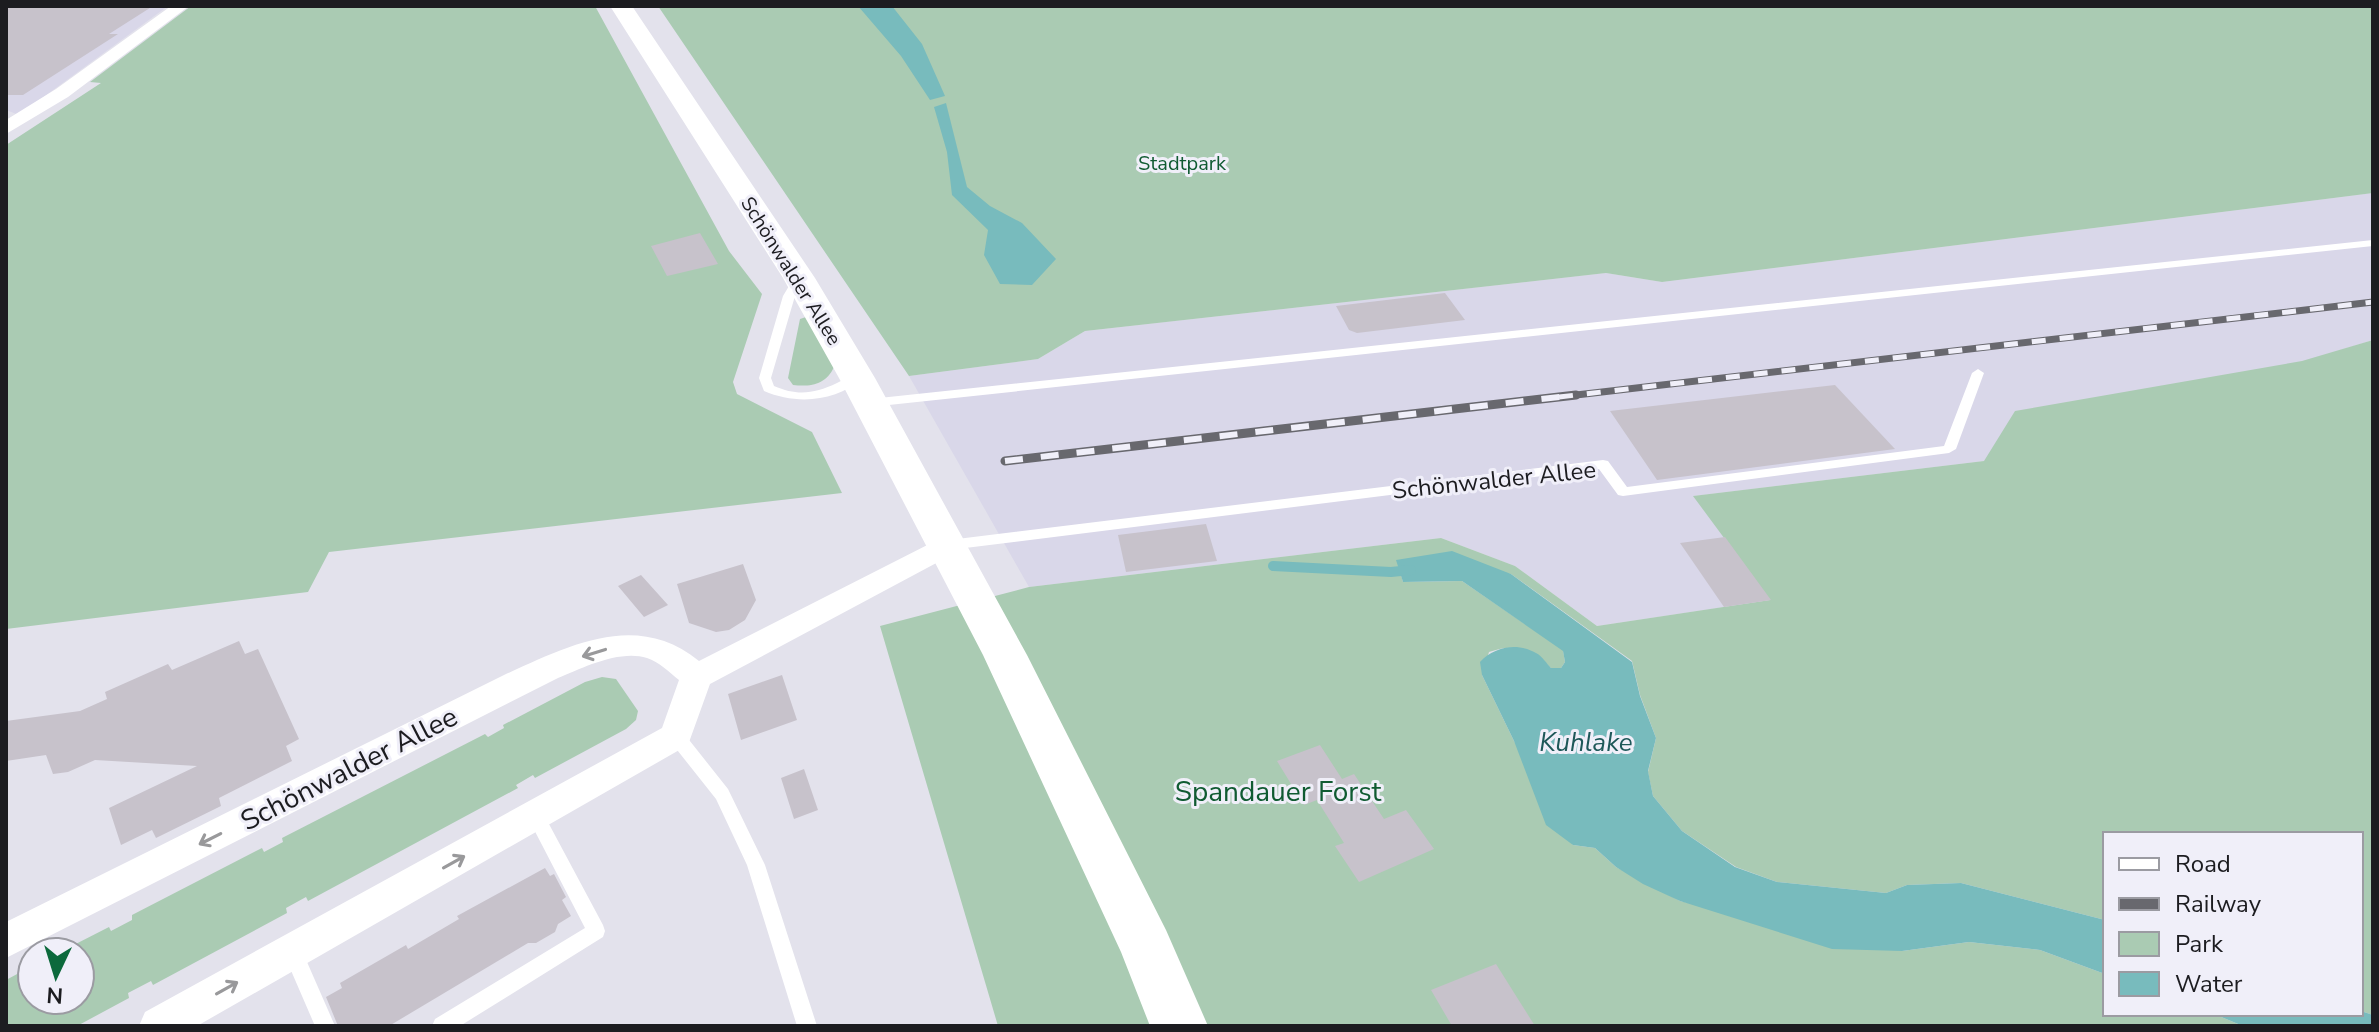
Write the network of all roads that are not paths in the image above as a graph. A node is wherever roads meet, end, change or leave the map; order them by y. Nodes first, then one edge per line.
1 (181, 6) edge
2 (621, 6) edge
3 (6, 128) edge
4 (2373, 243) edge
5 (799, 278) junction
6 (1978, 373) dead end
7 (863, 390) junction
8 (945, 546) junction
9 (696, 677) junction
10 (676, 736) junction
11 (536, 816) junction
12 (6, 941) edge
13 (293, 951) junction
14 (176, 1021) edge
15 (325, 1026) edge
16 (442, 1026) edge
17 (807, 1026) edge
18 (1179, 1026) edge

1 - 3 street
2 - 5 main road, Schönwalder Allee
4 - 7 lane
5 - 7 main road, Schönwalder Allee
5 - 7 lane
6 - 8 lane, Schönwalder Allee
7 - 8 main road, Schönwalder Allee
8 - 9 street, Schönwalder Allee
8 - 18 main road, Schönwalder Allee
9 - 10 street
9 -> 12 street, Schönwalder Allee
10 - 11 street
10 - 17 lane
13 -> 11 street
11 - 16 lane
14 -> 13 street
13 - 15 lane

